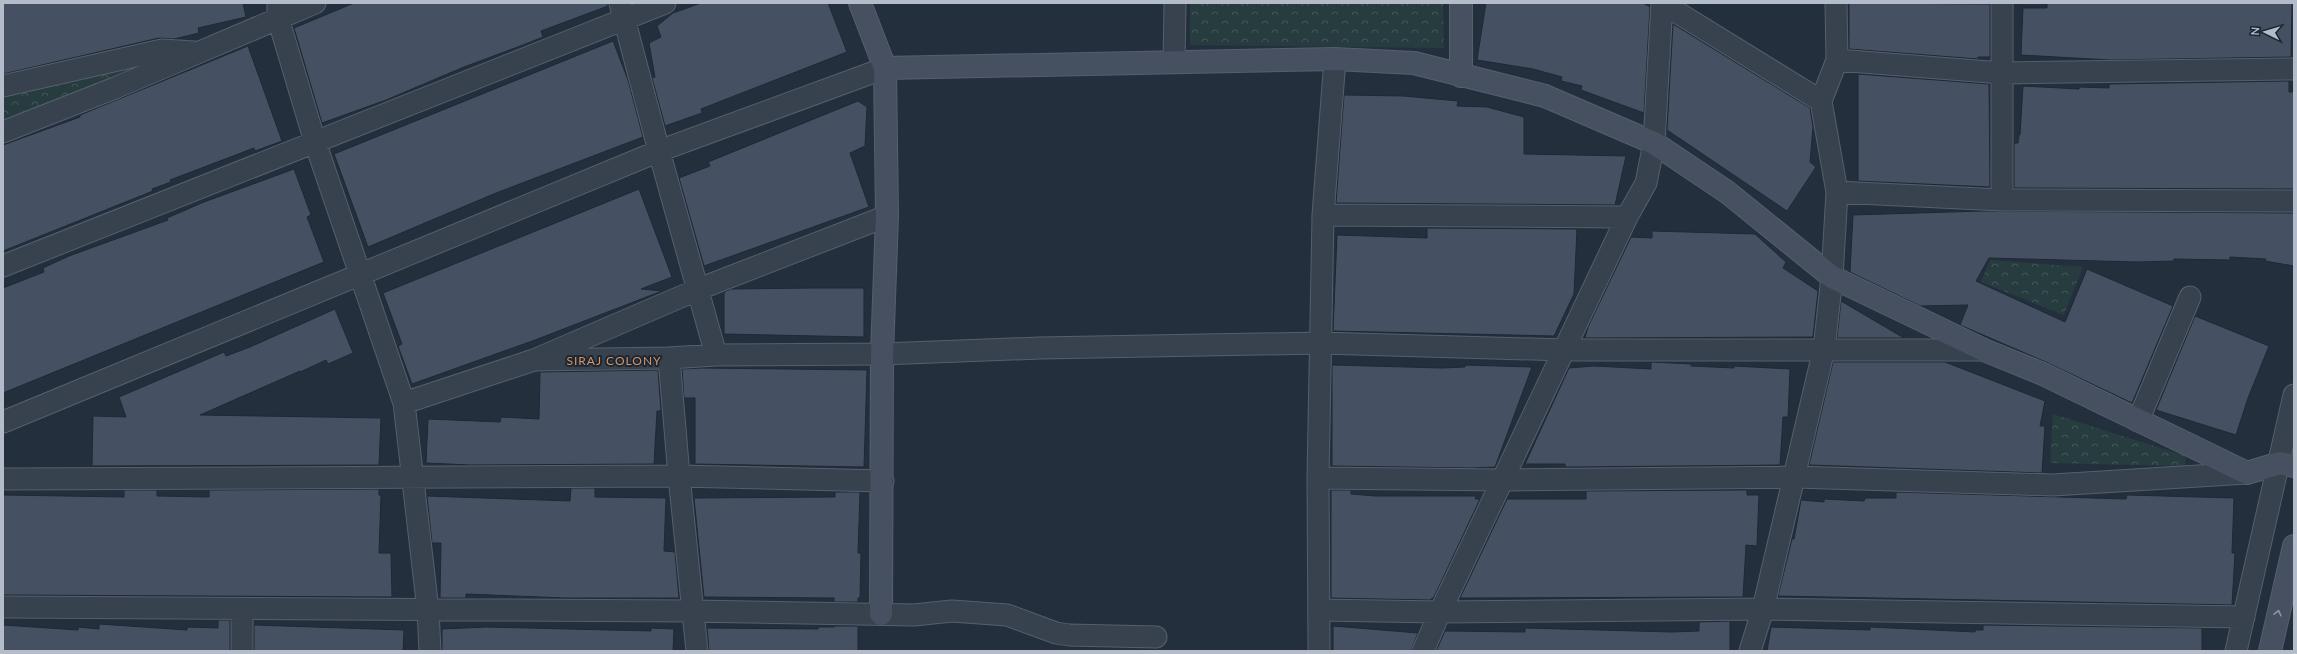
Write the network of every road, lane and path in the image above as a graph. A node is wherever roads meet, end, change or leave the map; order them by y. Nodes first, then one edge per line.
1 (315, 3) edge
2 (665, 3) edge
3 (860, 3) edge
4 (1175, 3) edge
5 (1461, 3) edge
6 (1662, 3) edge
7 (1836, 3) edge
8 (2002, 3) edge
9 (278, 10) edge
10 (622, 11) edge
11 (198, 52) junction
12 (1335, 59) junction
13 (1837, 60) junction
14 (1174, 62) junction
15 (885, 68) junction
16 (2294, 69) edge
17 (2002, 73) junction
18 (1461, 76) junction
19 (3, 86) edge
20 (1821, 101) junction
21 (3, 132) edge
22 (315, 142) junction
23 (1654, 143) junction
24 (658, 151) junction
25 (1837, 192) junction
26 (2002, 200) junction
27 (2294, 202) edge
28 (1323, 215) junction
29 (887, 216) junction
30 (1627, 217) junction
31 (3, 266) edge
32 (359, 276) junction
33 (1832, 277) junction
34 (699, 289) junction
35 (2190, 297) dead end
36 (1321, 343) junction
37 (1824, 349) junction
38 (1564, 350) junction
39 (1984, 350) junction
40 (882, 354) junction
41 (716, 355) junction
42 (669, 358) junction
43 (534, 360) junction
44 (2294, 395) edge
45 (404, 403) junction
46 (2138, 421) junction
47 (3, 422) edge
48 (2287, 464) edge
49 (2247, 473) junction
50 (679, 476) junction
51 (1796, 477) junction
52 (412, 478) junction
53 (1318, 478) junction
54 (3, 479) edge
55 (1502, 480) junction
56 (882, 481) junction
57 (2294, 546) edge
58 (3, 607) edge
59 (242, 609) junction
60 (1764, 609) junction
61 (428, 610) junction
62 (1319, 610) junction
63 (691, 611) junction
64 (1440, 612) junction
65 (881, 614) junction
66 (2244, 616) junction
67 (1156, 637) dead end
68 (242, 651) edge
69 (430, 651) edge
70 (697, 651) edge
71 (1319, 651) edge
72 (1424, 651) edge
73 (1750, 651) edge
74 (2236, 651) edge
75 (2270, 651) edge

1 - 9 street
2 - 10 street
3 - 15 street
4 - 14 street
5 - 18 street
6 - 20 street
6 - 23 street
7 - 13 street
8 - 17 street
9 - 11 street
9 - 22 street
10 - 22 street
10 - 24 street
11 - 19 street
11 - 21 street
12 - 14 street
12 - 18 street
12 - 28 street
13 - 17 street
13 - 20 street
14 - 15 street
15 - 24 street
15 - 29 street
16 - 17 street
17 - 26 street
18 - 23 street
20 - 25 street
22 - 31 street
22 - 32 street
23 - 30 street
23 - 33 street
24 - 32 street
24 - 34 street
25 - 26 street
25 - 33 street
26 - 27 street
28 - 30 street
28 - 36 street
29 - 34 street
29 - 40 street
30 - 38 street
32 - 45 street
32 - 47 street
33 - 37 street
33 - 39 street
34 - 41 street
34 - 43 street
35 - 46 street
36 - 38 street
36 - 40 street
36 - 53 street
37 - 38 street
37 - 39 street
37 - 51 street
38 - 55 street
39 - 46 street
40 - 41 street
40 - 56 street
41 - 42 street
42 - 43 street
42 - 50 street
43 - 45 street
44 - 48 street
45 - 52 street
46 - 49 street
48 - 49 street
48 - 66 street
49 - 51 street
50 - 52 street
50 - 56 street
50 - 63 street
51 - 55 street
51 - 60 street
52 - 54 street
52 - 61 street
53 - 55 street
53 - 62 street
55 - 64 street
56 - 65 street
75 -> 57 street
58 - 59 street
59 - 61 street
59 - 68 street
60 - 64 street
60 - 66 street
60 - 73 street
61 - 63 street
61 - 69 street
62 - 64 street
62 - 71 street
63 - 65 street
63 - 70 street
64 - 72 street
65 - 67 street
66 - 74 street

